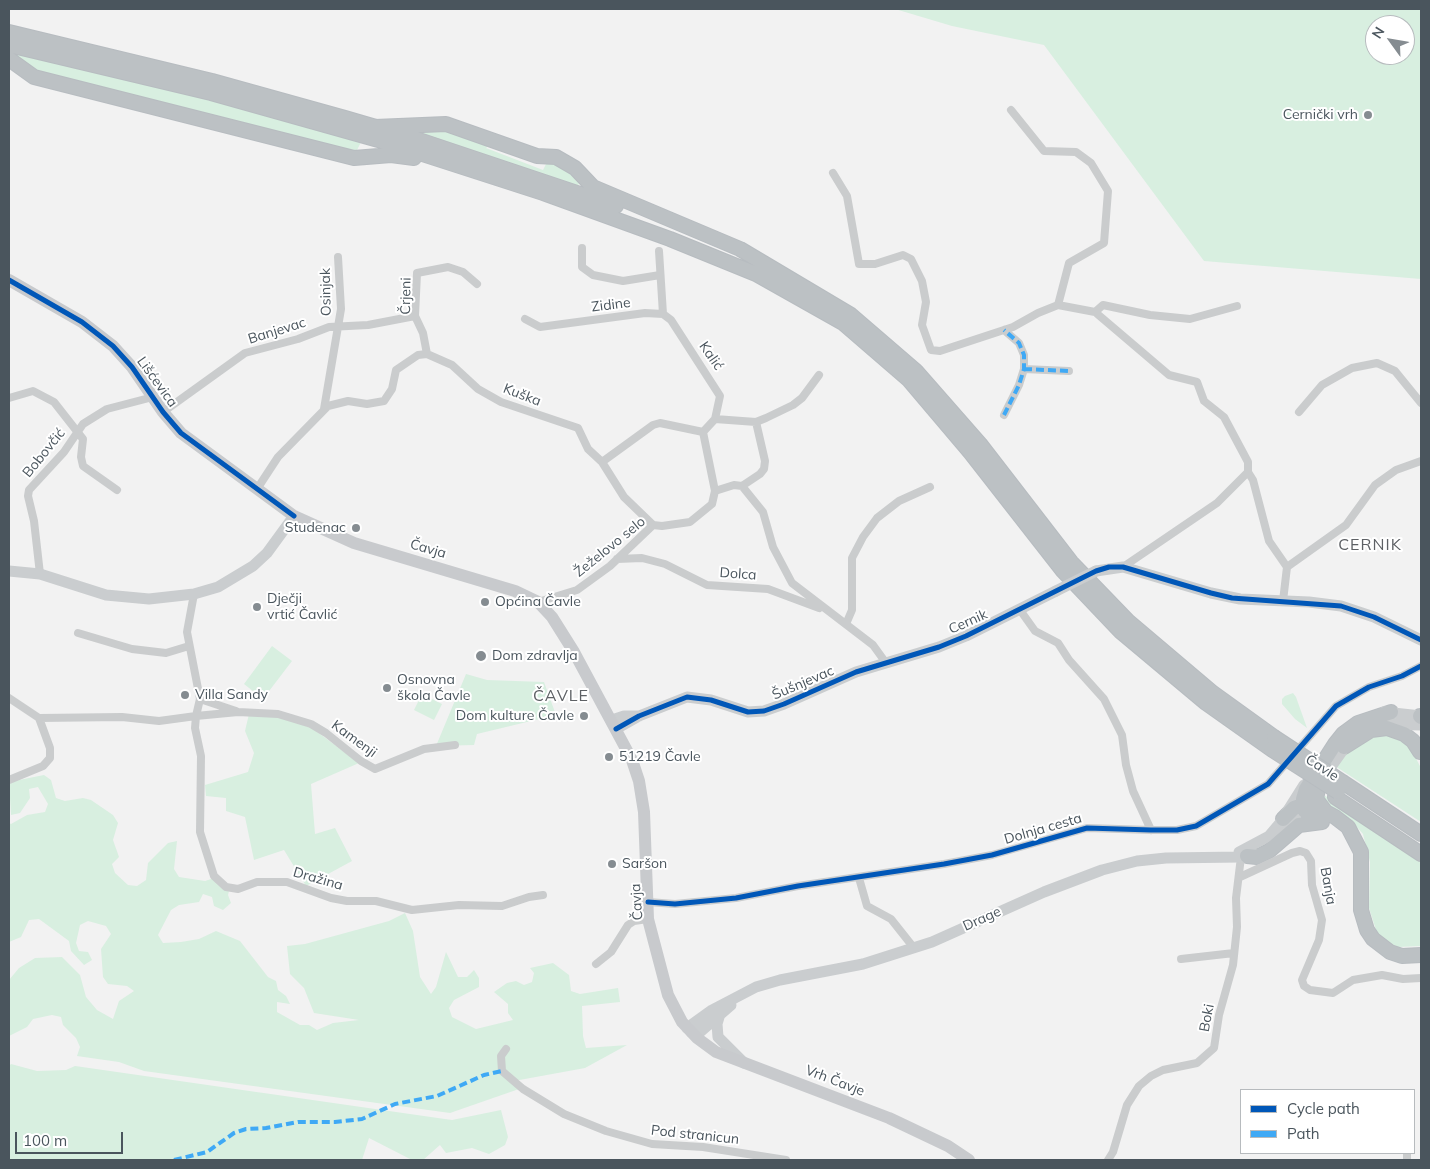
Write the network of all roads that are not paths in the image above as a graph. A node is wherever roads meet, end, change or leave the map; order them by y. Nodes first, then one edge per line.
1 (9, 32) edge
2 (9, 45) edge
3 (9, 59) edge
4 (1011, 110) dead end
5 (375, 127) junction
6 (833, 173) dead end
7 (627, 224) junction
8 (582, 248) dead end
9 (659, 251) dead end
10 (338, 257) dead end
11 (767, 267) junction
12 (660, 275) junction
13 (9, 280) edge
14 (478, 284) dead end
15 (1058, 305) junction
16 (1237, 306) dead end
17 (1095, 312) junction
18 (663, 314) junction
19 (415, 316) junction
20 (524, 318) dead end
21 (339, 326) junction
22 (1004, 330) junction
23 (427, 354) junction
24 (1024, 369) junction
25 (1069, 371) dead end
26 (819, 375) dead end
27 (153, 397) junction
28 (9, 398) edge
29 (1421, 403) edge
30 (324, 410) junction
31 (163, 412) junction
32 (1300, 412) dead end
33 (1004, 415) dead end
34 (715, 419) junction
35 (756, 422) junction
36 (78, 430) junction
37 (703, 432) junction
38 (1421, 461) edge
39 (602, 462) junction
40 (1248, 472) junction
41 (742, 486) junction
42 (930, 487) dead end
43 (257, 489) junction
44 (116, 490) dead end
45 (715, 490) junction
46 (294, 516) junction
47 (653, 524) junction
48 (617, 559) junction
49 (1123, 567) junction
50 (1287, 567) junction
51 (9, 571) edge
52 (40, 574) junction
53 (194, 594) junction
54 (538, 602) junction
55 (1283, 602) junction
56 (1020, 610) junction
57 (829, 612) junction
58 (846, 624) junction
59 (78, 633) dead end
60 (1421, 640) edge
61 (190, 646) junction
62 (886, 663) junction
63 (1421, 666) edge
64 (9, 698) edge
65 (200, 699) junction
66 (238, 712) junction
67 (1391, 712) junction
68 (196, 716) junction
69 (40, 718) junction
70 (1421, 719) edge
71 (614, 725) junction
72 (1421, 736) edge
73 (455, 745) dead end
74 (1272, 745) junction
75 (1344, 747) junction
76 (1421, 754) edge
77 (9, 780) edge
78 (1314, 782) junction
79 (1341, 788) junction
80 (1304, 804) junction
81 (1322, 816) junction
82 (1283, 819) junction
83 (1421, 826) edge
84 (1151, 830) junction
85 (1421, 834) edge
86 (1421, 846) edge
87 (1421, 854) edge
88 (1244, 857) junction
89 (1225, 858) junction
90 (859, 878) junction
91 (1240, 878) junction
92 (544, 896) dead end
93 (648, 902) junction
94 (648, 919) junction
95 (914, 948) junction
96 (1234, 953) junction
97 (1421, 955) edge
98 (1180, 959) dead end
99 (596, 964) dead end
100 (1421, 978) edge
101 (742, 996) junction
102 (720, 1014) junction
103 (689, 1030) junction
104 (506, 1049) dead end
105 (744, 1063) junction
106 (786, 1160) edge
107 (969, 1160) edge
108 (1108, 1160) edge

1 - 5 highway
2 - 7 highway
3 - 7 highway
4 - 15 street
5 - 11 highway
5 - 11 highway
6 - 22 street
7 - 74 highway
8 - 12 street, Zidine
9 - 12 street
10 - 21 street, Osinjak
11 - 74 highway
12 - 18 street
13 - 27 main road, Lišćevica
14 - 19 street, Črjeni
15 - 17 street
15 - 22 street
16 - 17 street
17 - 40 street
18 - 20 street, Zidine
18 - 34 street, Kalić
19 - 21 street, Banjevac
19 - 23 street, Črjeni
21 - 30 street, Osinjak
21 - 31 street, Banjevac
22 - 24 street
23 - 30 street
23 - 39 street, Kuška
24 - 25 street
24 - 33 street
26 - 35 street
27 - 31 main road, Lišćevica
27 - 36 street, Bobovčić
28 - 36 street
29 - 32 street
30 - 43 street
31 - 43 main road, Lišćevica
34 - 35 street
34 - 37 street
35 - 41 street
36 - 44 street
36 - 52 street, Bobovčić
37 - 39 street
37 - 45 street
38 - 50 street
39 - 47 street, Kuška
40 - 49 street
40 - 50 street
41 - 45 street
41 - 57 street
42 - 58 street
43 - 46 main road, Čavja
45 - 47 street, Žeželovo selo
46 - 53 main road
46 - 54 main road, Čavja
47 - 48 street, Žeželovo selo
48 - 54 street, Žeželovo selo
48 - 57 street, Dolca
49 - 55 main road
49 - 56 main road, Cernik, bridge
50 - 55 street
51 - 52 main road
52 - 53 main road
53 - 61 street
54 - 71 main road, Čavja
55 - 60 main road
56 - 62 main road, Cernik
56 - 84 street
57 - 58 street
58 - 62 street
59 - 61 street
61 - 65 street
62 - 71 main road, Šušnjevac
63 - 84 street, Dolnja cesta
64 - 69 street
65 - 66 street, Kamenji
65 - 68 street
66 - 68 street, Kamenji
66 - 73 street, Kamenji
67 - 70 main road
67 - 78 main road
67 - 80 highway
68 - 69 street
68 - 92 street, Dražina
69 - 77 street
70 - 75 main road
71 - 93 main road, Čavja
72 - 76 highway
74 - 79 highway, Čavle, bridge
75 - 76 highway
75 - 78 main road
78 - 80 main road, Drage
78 - 81 highway
78 - 82 main road, Drage
79 - 83 highway
79 - 85 highway
79 - 86 highway
79 - 87 highway
80 - 81 highway
80 - 82 highway
80 - 88 main road, Drage
81 - 88 highway
81 - 97 highway
82 - 89 main road, Drage
84 - 90 street, Dolnja cesta
88 - 89 main road, Drage
88 - 91 street, Boki
89 - 95 main road, Drage
90 - 93 street, Dolnja cesta
90 - 95 street
91 - 96 street, Boki
91 - 100 street, Banja
93 - 94 main road, Čavja
94 - 99 street
94 - 103 main road, Čavja
95 - 101 main road, Drage
96 - 98 street
96 - 108 street, Boki
101 - 102 main road, Drage
101 - 103 main road, Drage
102 - 103 main road, Drage
102 - 105 main road
103 - 105 main road, Vrh Čavje
104 - 106 street, Pod stranicun
105 - 107 main road, Vrh Čavje

